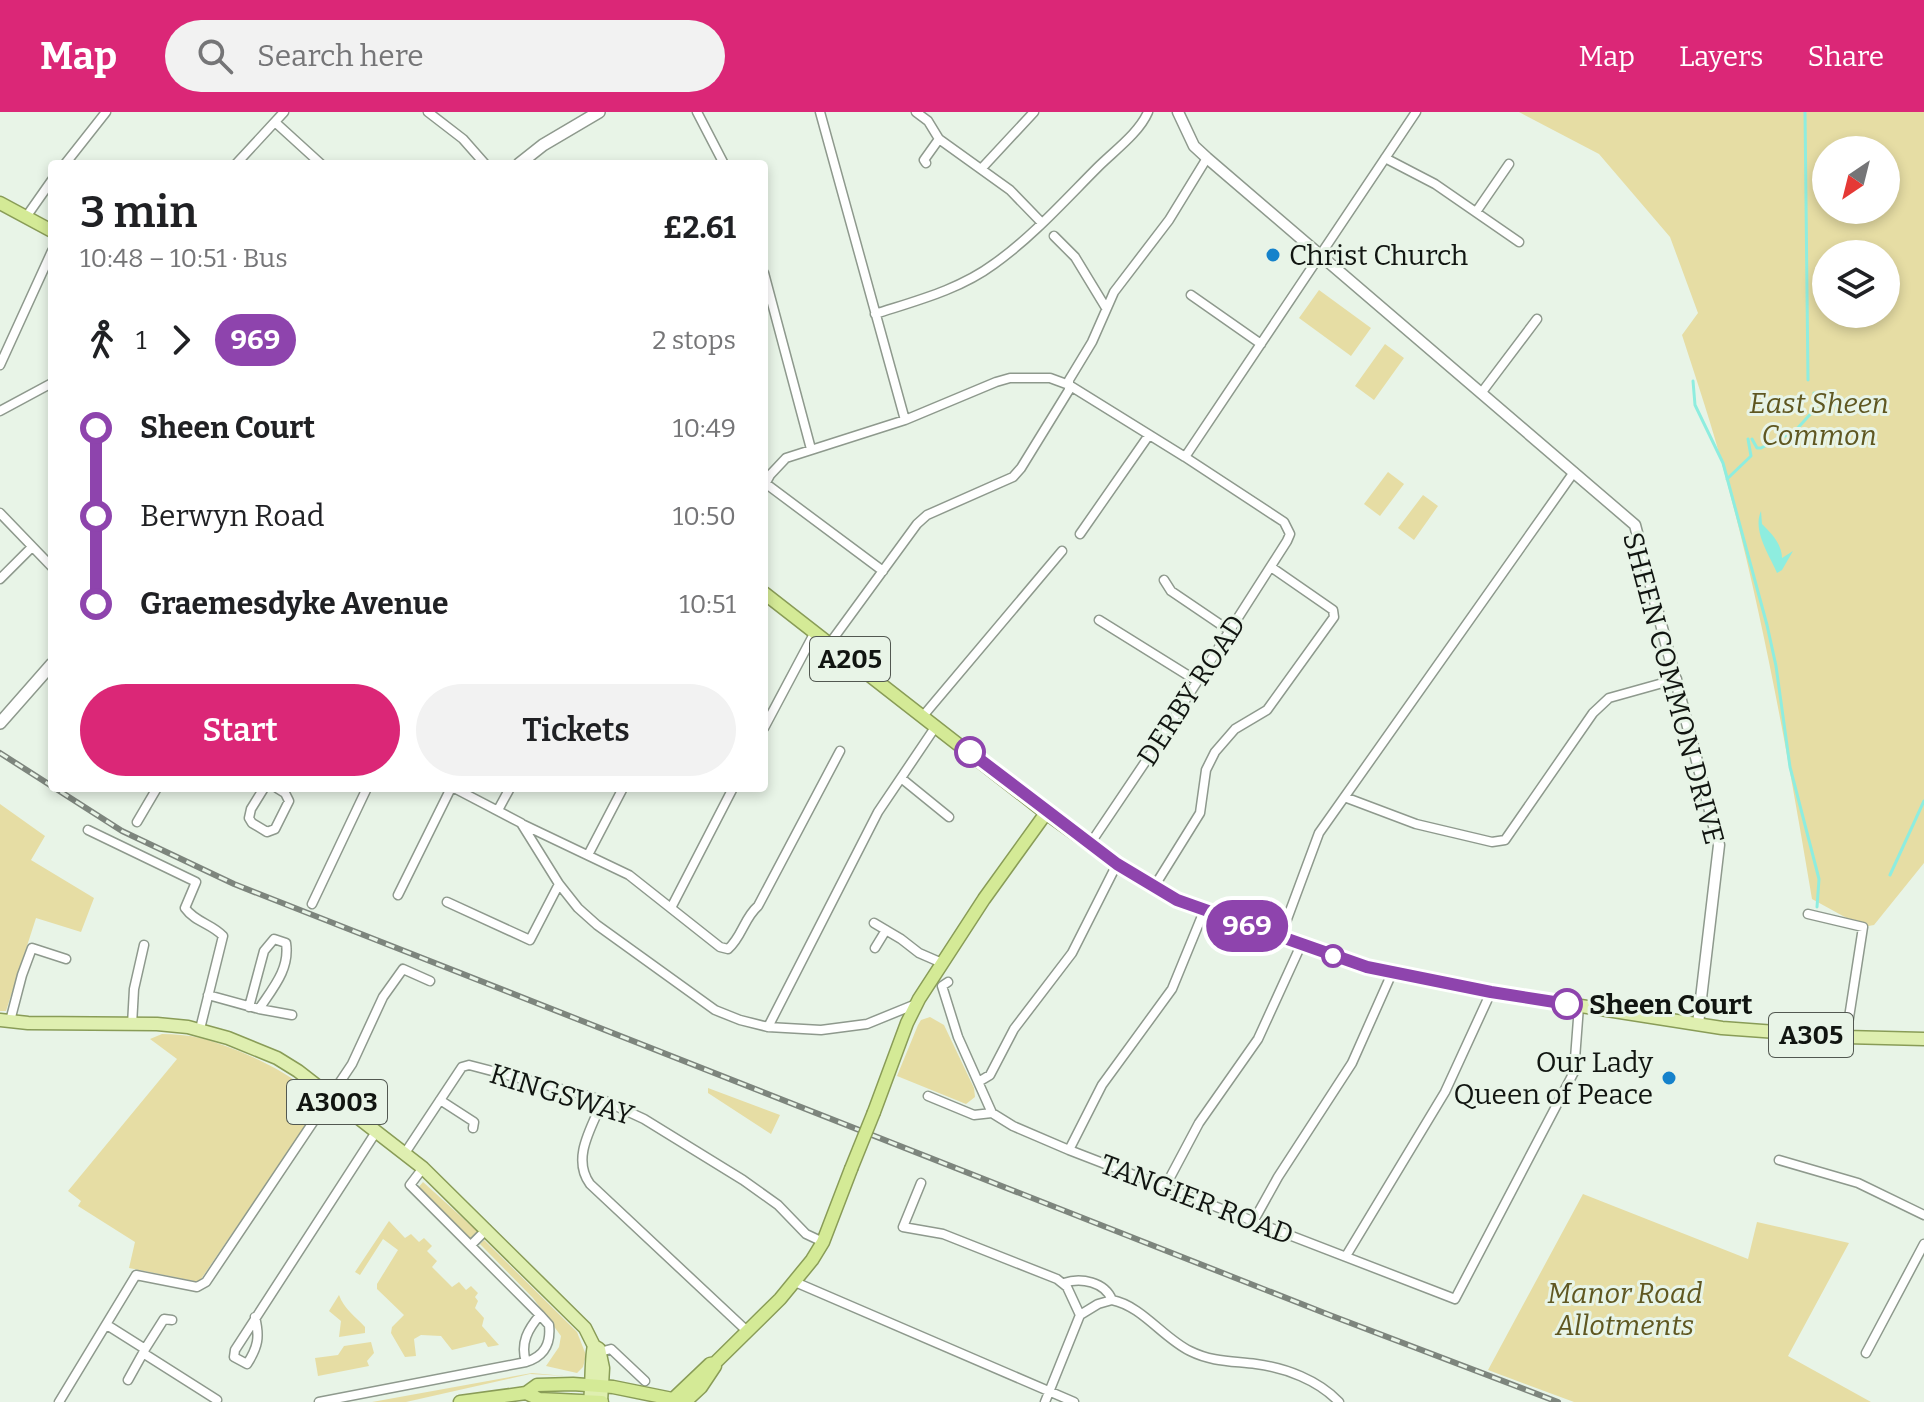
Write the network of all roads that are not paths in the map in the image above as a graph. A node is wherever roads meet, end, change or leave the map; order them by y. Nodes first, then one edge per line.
1 (106, 112) edge
2 (284, 112) edge
3 (428, 112) edge
4 (599, 112) edge
5 (697, 112) edge
6 (820, 112) edge
7 (916, 112) edge
8 (1034, 112) edge
9 (1148, 112) edge
10 (1416, 112) edge
11 (1181, 113) edge
12 (276, 123) junction
13 (939, 139) junction
14 (1207, 158) junction
15 (1385, 158) junction
16 (68, 160) edge
17 (240, 160) edge
18 (317, 160) edge
19 (481, 160) edge
20 (524, 160) edge
21 (722, 160) edge
22 (926, 163) dead end
23 (1509, 164) dead end
24 (982, 168) junction
25 (48, 186) edge
26 (0, 203) edge
27 (1476, 212) junction
28 (26, 217) junction
29 (1042, 223) junction
30 (48, 229) edge
31 (1054, 236) dead end
32 (1519, 242) dead end
33 (1320, 257) junction
34 (48, 260) edge
35 (768, 288) edge
36 (1191, 295) dead end
37 (1106, 308) junction
38 (875, 314) junction
39 (1537, 319) dead end
40 (1261, 344) junction
41 (0, 365) edge
42 (48, 385) edge
43 (1069, 385) junction
44 (1482, 392) junction
45 (0, 411) edge
46 (905, 420) junction
47 (1149, 435) junction
48 (811, 449) junction
49 (1185, 457) junction
50 (1574, 472) junction
51 (768, 480) edge
52 (768, 486) edge
53 (0, 513) edge
54 (1080, 534) dead end
55 (32, 547) junction
56 (1062, 551) dead end
57 (48, 563) edge
58 (1271, 567) junction
59 (883, 571) junction
60 (0, 579) edge
61 (1164, 580) dead end
62 (768, 596) edge
63 (1099, 620) dead end
64 (1230, 631) junction
65 (815, 632) junction
66 (830, 643) junction
67 (48, 669) edge
68 (1677, 679) junction
69 (1197, 681) junction
70 (923, 716) junction
71 (768, 720) edge
72 (0, 723) edge
73 (936, 726) junction
74 (840, 751) dead end
75 (901, 778) junction
76 (155, 792) edge
77 (262, 792) edge
78 (283, 792) edge
79 (365, 792) edge
80 (451, 792) edge
81 (461, 792) edge
82 (508, 792) edge
83 (621, 792) edge
84 (731, 792) edge
85 (1347, 798) junction
86 (498, 810) junction
87 (1046, 813) junction
88 (949, 817) dead end
89 (137, 822) dead end
90 (521, 823) junction
91 (88, 830) dead end
92 (1090, 844) junction
93 (588, 855) junction
94 (1117, 864) junction
95 (559, 884) junction
96 (1154, 887) junction
97 (398, 895) dead end
98 (447, 902) dead end
99 (312, 904) dead end
100 (671, 908) junction
101 (1204, 911) junction
102 (1808, 914) dead end
103 (874, 923) dead end
104 (886, 930) junction
105 (1280, 938) junction
106 (144, 945) dead end
107 (1301, 945) junction
108 (875, 948) dead end
109 (66, 959) dead end
110 (942, 963) junction
111 (1392, 973) junction
112 (430, 981) dead end
113 (948, 982) dead end
114 (927, 990) junction
115 (1491, 992) junction
116 (208, 995) junction
117 (916, 1004) junction
118 (1579, 1006) junction
119 (254, 1008) junction
120 (292, 1015) dead end
121 (5, 1021) edge
122 (1698, 1024) junction
123 (132, 1025) junction
124 (768, 1027) junction
125 (200, 1029) junction
126 (904, 1034) junction
127 (1846, 1037) junction
128 (1924, 1039) edge
129 (980, 1081) junction
130 (330, 1095) junction
131 (928, 1096) dead end
132 (440, 1100) junction
133 (603, 1100) junction
134 (992, 1113) junction
135 (473, 1128) dead end
136 (376, 1132) junction
137 (1069, 1150) junction
138 (405, 1153) junction
139 (1779, 1160) dead end
140 (423, 1168) junction
141 (921, 1183) dead end
142 (1165, 1187) junction
143 (1924, 1215) edge
144 (1253, 1222) junction
145 (487, 1229) junction
146 (823, 1242) junction
147 (1924, 1244) edge
148 (471, 1245) junction
149 (1346, 1256) junction
150 (795, 1282) junction
151 (1064, 1283) junction
152 (1112, 1300) junction
153 (540, 1315) junction
154 (1080, 1315) junction
155 (255, 1317) junction
156 (172, 1320) dead end
157 (107, 1325) junction
158 (747, 1331) junction
159 (144, 1351) junction
160 (595, 1351) junction
161 (1866, 1353) dead end
162 (526, 1362) junction
163 (128, 1380) dead end
164 (645, 1381) dead end
165 (597, 1385) junction
166 (1049, 1392) junction
167 (526, 1393) junction
168 (217, 1400) edge
169 (590, 1401) edge
170 (680, 1401) edge
171 (59, 1402) edge
172 (319, 1402) edge
173 (460, 1402) edge
174 (601, 1402) edge
175 (1045, 1402) edge
176 (1074, 1402) edge
177 (1339, 1402) edge

1 - 16 street
2 - 12 street
3 - 19 street
4 - 20 main road
5 - 21 street
6 - 38 street
7 - 13 street
8 - 24 street
9 - 29 street
10 - 15 street
11 - 14 street, SHEEN COMMON DRIVE
12 - 17 street
12 - 18 street
13 - 22 street
13 - 24 street
14 - 33 street, SHEEN COMMON DRIVE
14 - 37 street
15 - 27 street
15 - 33 street
23 - 27 street
24 - 29 street
25 - 28 street
26 - 28 highway
27 - 32 street
28 - 30 highway
29 - 38 street
31 - 37 street
33 - 40 street
33 - 44 street, SHEEN COMMON DRIVE
34 - 41 street
35 - 48 street
36 - 40 street
37 - 43 street
38 - 46 street
39 - 44 street
40 - 49 street
42 - 45 street
43 - 46 street
43 - 47 street
43 - 59 street
44 - 50 street, SHEEN COMMON DRIVE
46 - 48 street
47 - 49 street
47 - 54 street
48 - 51 street
49 - 58 street, DERBY ROAD
50 - 68 street, SHEEN COMMON DRIVE
50 - 85 street
52 - 59 street
53 - 55 street
55 - 57 street
55 - 60 street
56 - 70 street
58 - 64 street, DERBY ROAD
58 - 96 street
59 - 66 street
61 - 64 street
62 - 65 highway, A205
63 - 69 street
64 - 69 street, DERBY ROAD
65 - 66 highway, A205
65 - 71 street
66 - 70 highway, A205
67 - 72 main road
68 - 85 street
68 - 122 street, SHEEN COMMON DRIVE
69 - 92 street, DERBY ROAD
70 - 73 highway, A205
73 - 75 street
73 - 87 highway, A205
74 - 100 street
75 - 88 street
75 - 124 street
76 - 89 street
77 - 78 street
79 - 99 street
80 - 97 street
81 - 86 street
82 - 86 street
83 - 93 street
84 - 100 street
85 - 105 street
86 - 90 street
87 - 92 main road, A305
87 - 110 highway
90 - 93 street
90 - 95 street
91 - 116 street
92 - 94 main road, A305
93 - 100 street
94 - 96 main road, A305
94 - 129 street
95 - 98 street
95 - 124 street
96 - 101 main road, A305
101 - 105 main road, A305
101 - 137 street
102 - 127 street
103 - 104 street
104 - 108 street
104 - 110 street
105 - 107 main road, A305
106 - 123 street
107 - 111 main road, A305
107 - 142 street
109 - 121 street
110 - 114 highway
111 - 115 main road, A305
111 - 144 street
112 - 130 street
113 - 129 street
114 - 117 highway
114 - 126 highway
115 - 118 main road, A305
115 - 149 street
116 - 119 street
116 - 125 street
117 - 124 street
117 - 126 highway
118 - 122 main road, A305
118 - 149 street, TANGIER ROAD
119 - 119 street
119 - 120 street
121 - 123 main road, A3003
122 - 127 main road, A305
123 - 125 main road, A3003
125 - 130 main road, A3003
126 - 146 highway, bridge
127 - 128 main road, A305
129 - 134 street
130 - 136 main road, A3003
130 - 157 street
131 - 134 street, TANGIER ROAD
132 - 133 street, KINGSWAY
132 - 135 street
132 - 138 street, KINGSWAY
133 - 146 street, KINGSWAY
133 - 158 street
134 - 137 street, TANGIER ROAD
136 - 138 main road, A3003
136 - 155 street
137 - 142 street, TANGIER ROAD
138 - 140 main road, A3003
139 - 143 street
140 - 145 main road, A3003
140 - 148 street
141 - 151 street
142 - 144 street, TANGIER ROAD
144 - 149 street, TANGIER ROAD
145 - 148 street
145 - 160 main road, A3003
146 - 150 highway
147 - 161 street
148 - 153 street
150 - 158 highway
150 - 166 street
151 - 152 street
151 - 154 street
152 - 154 street
152 - 177 street
153 - 162 street
153 - 162 street
154 - 166 street
155 - 155 street
156 - 159 street
157 - 159 street
157 - 171 street
158 - 170 highway
159 - 163 street
159 - 168 street
160 - 164 street
160 - 165 main road
162 - 172 street
165 - 167 highway
165 - 169 main road
165 - 170 highway
165 - 174 main road
166 - 175 street
166 - 176 street
167 - 169 highway
167 - 173 highway
169 - 174 highway

